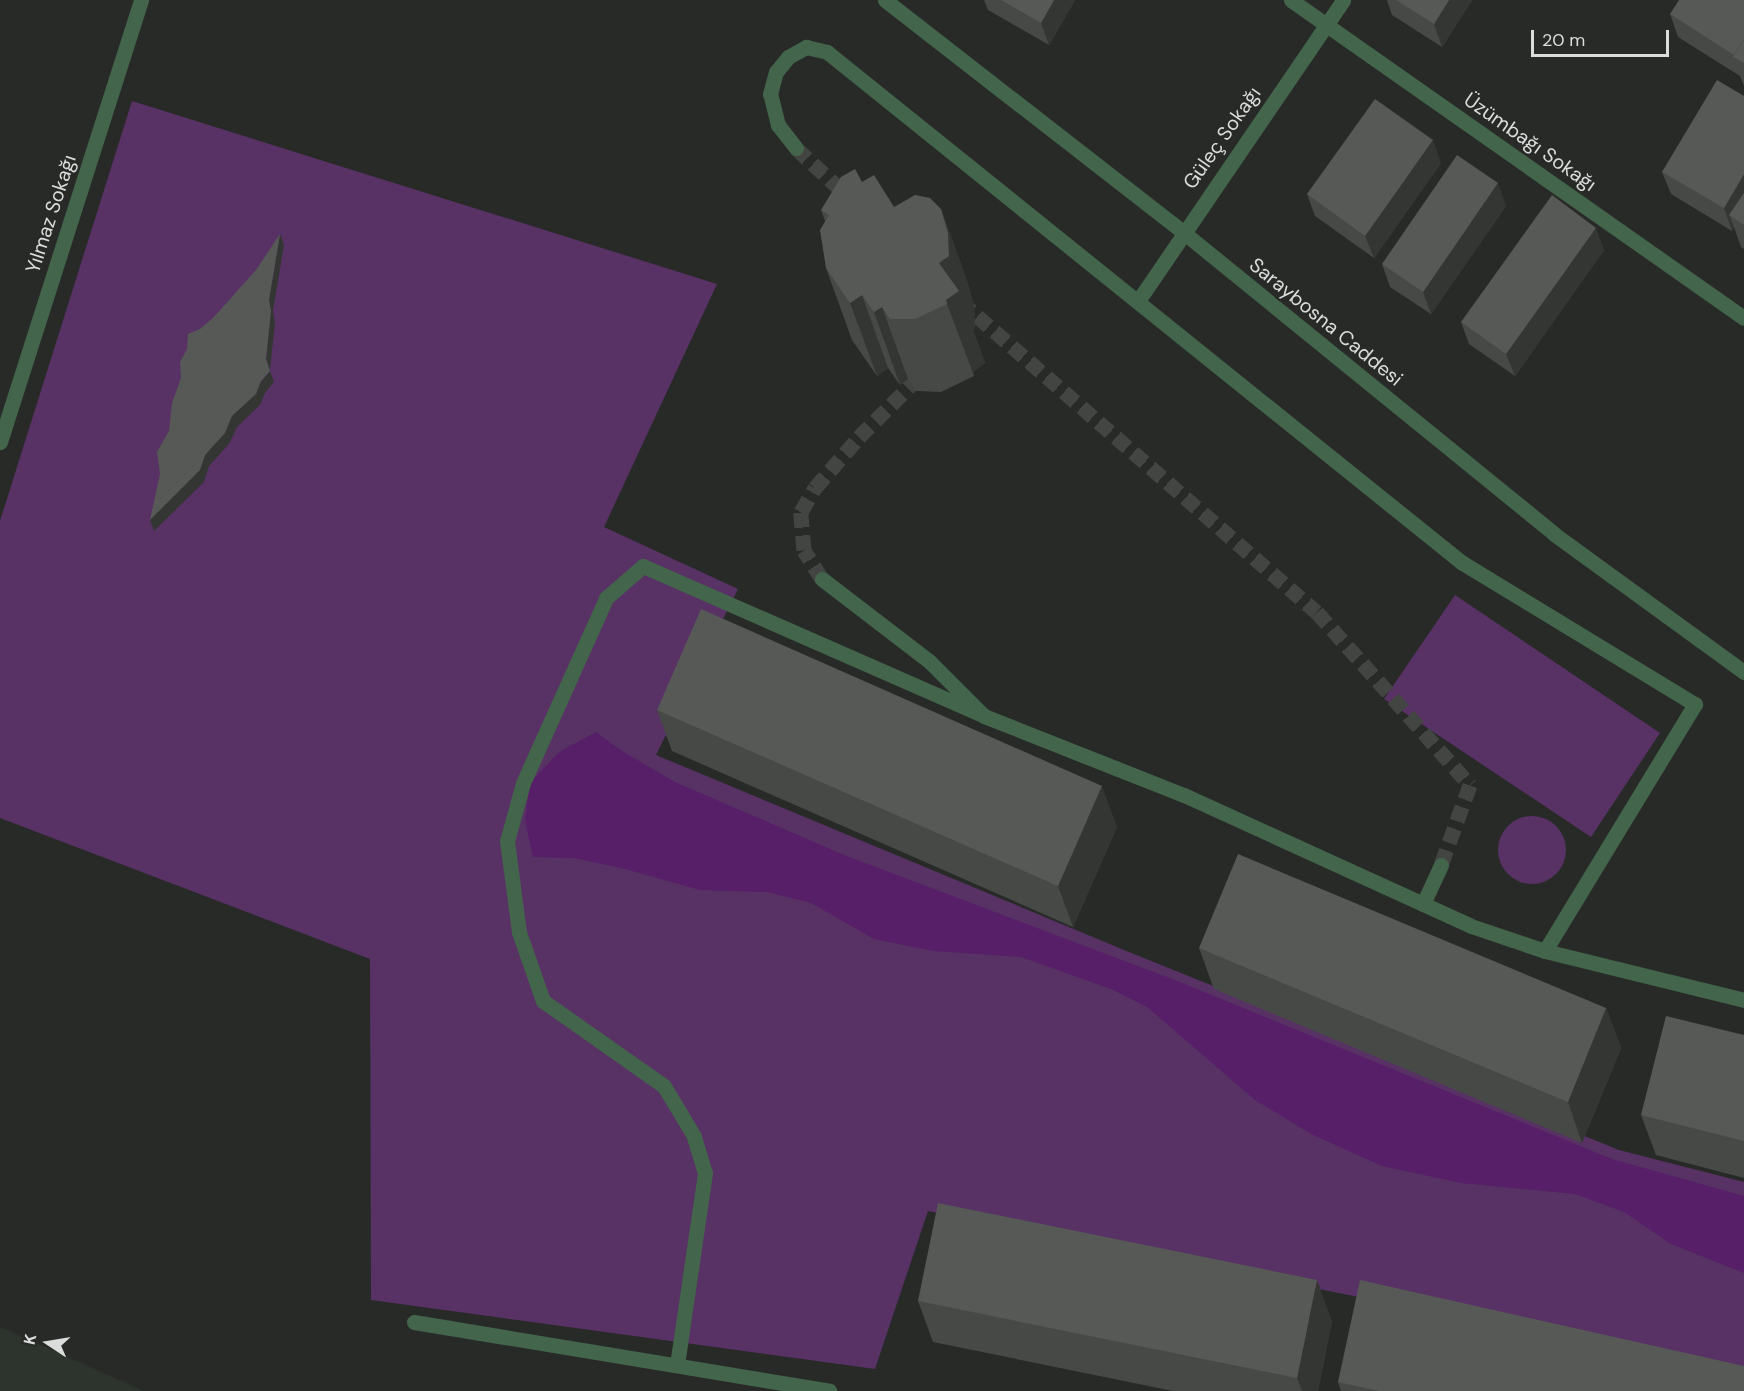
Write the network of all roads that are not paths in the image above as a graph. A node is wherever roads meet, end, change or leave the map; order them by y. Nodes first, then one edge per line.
1 (141, 0) edge
2 (885, 0) edge
3 (1291, 0) edge
4 (1343, 0) edge
5 (1326, 24) junction
6 (796, 148) tunnel mouth
7 (1183, 232) junction
8 (1138, 301) junction
9 (1744, 318) edge
10 (0, 442) edge
11 (822, 579) tunnel mouth
12 (1744, 672) edge
13 (984, 716) junction
14 (1441, 865) tunnel mouth
15 (1423, 904) junction
16 (1545, 951) junction
17 (1744, 1000) edge
18 (414, 1322) dead end
19 (677, 1365) junction
20 (829, 1391) edge

1 - 10 street, Yılmaz Sokağı
2 - 7 street, Saraybosna Caddesi
3 - 5 street, Üzümbağı Sokağı
4 - 5 street, Güleç Sokağı
5 - 7 street, Güleç Sokağı
5 - 9 street, Üzümbağı Sokağı
6 - 8 street
7 - 8 street, Güleç Sokağı
7 - 12 street, Saraybosna Caddesi
8 - 16 street
11 - 13 street
13 - 15 street
13 - 19 street
14 - 15 street
15 - 16 street
16 - 17 street
18 - 19 street
19 - 20 street

